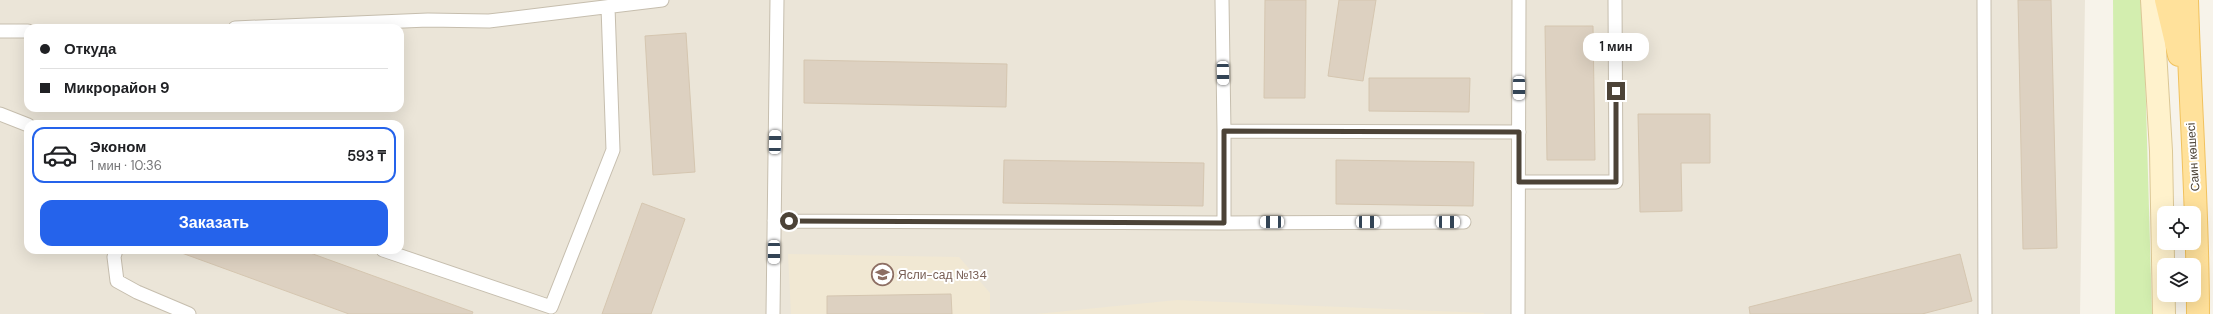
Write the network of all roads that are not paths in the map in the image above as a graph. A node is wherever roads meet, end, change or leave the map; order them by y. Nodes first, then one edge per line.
1 (662, 0) edge
2 (777, 0) edge
3 (1222, 0) edge
4 (1519, 0) edge
5 (1615, 0) edge
6 (1984, 0) edge
7 (2152, 0) edge
8 (2166, 0) edge
9 (2187, 0) edge
10 (608, 7) junction
11 (328, 24) edge
12 (0, 31) edge
13 (24, 31) edge
14 (2190, 101) junction
15 (0, 114) edge
16 (24, 123) edge
17 (1224, 131) junction
18 (1519, 132) junction
19 (1519, 182) junction
20 (774, 221) junction
21 (1464, 222) dead end
22 (1224, 223) junction
23 (115, 254) edge
24 (395, 254) edge
25 (189, 314) edge
26 (773, 314) edge
27 (1518, 314) edge
28 (1985, 314) edge
29 (2164, 314) edge
30 (2198, 314) edge

1 - 10 lane
2 - 20 lane
3 - 17 lane
4 - 18 lane
5 - 19 lane
6 - 28 lane
7 - 29 main road
8 - 14 main road
9 - 14 main road, Саин көшесі
10 - 11 lane
10 - 24 lane
12 - 13 lane
14 - 30 main road, Саин көшесі
15 - 16 lane
17 - 18 lane
17 - 22 lane
18 - 19 lane
19 - 27 lane
20 - 22 lane
20 - 26 lane
21 - 22 lane
23 - 25 lane

